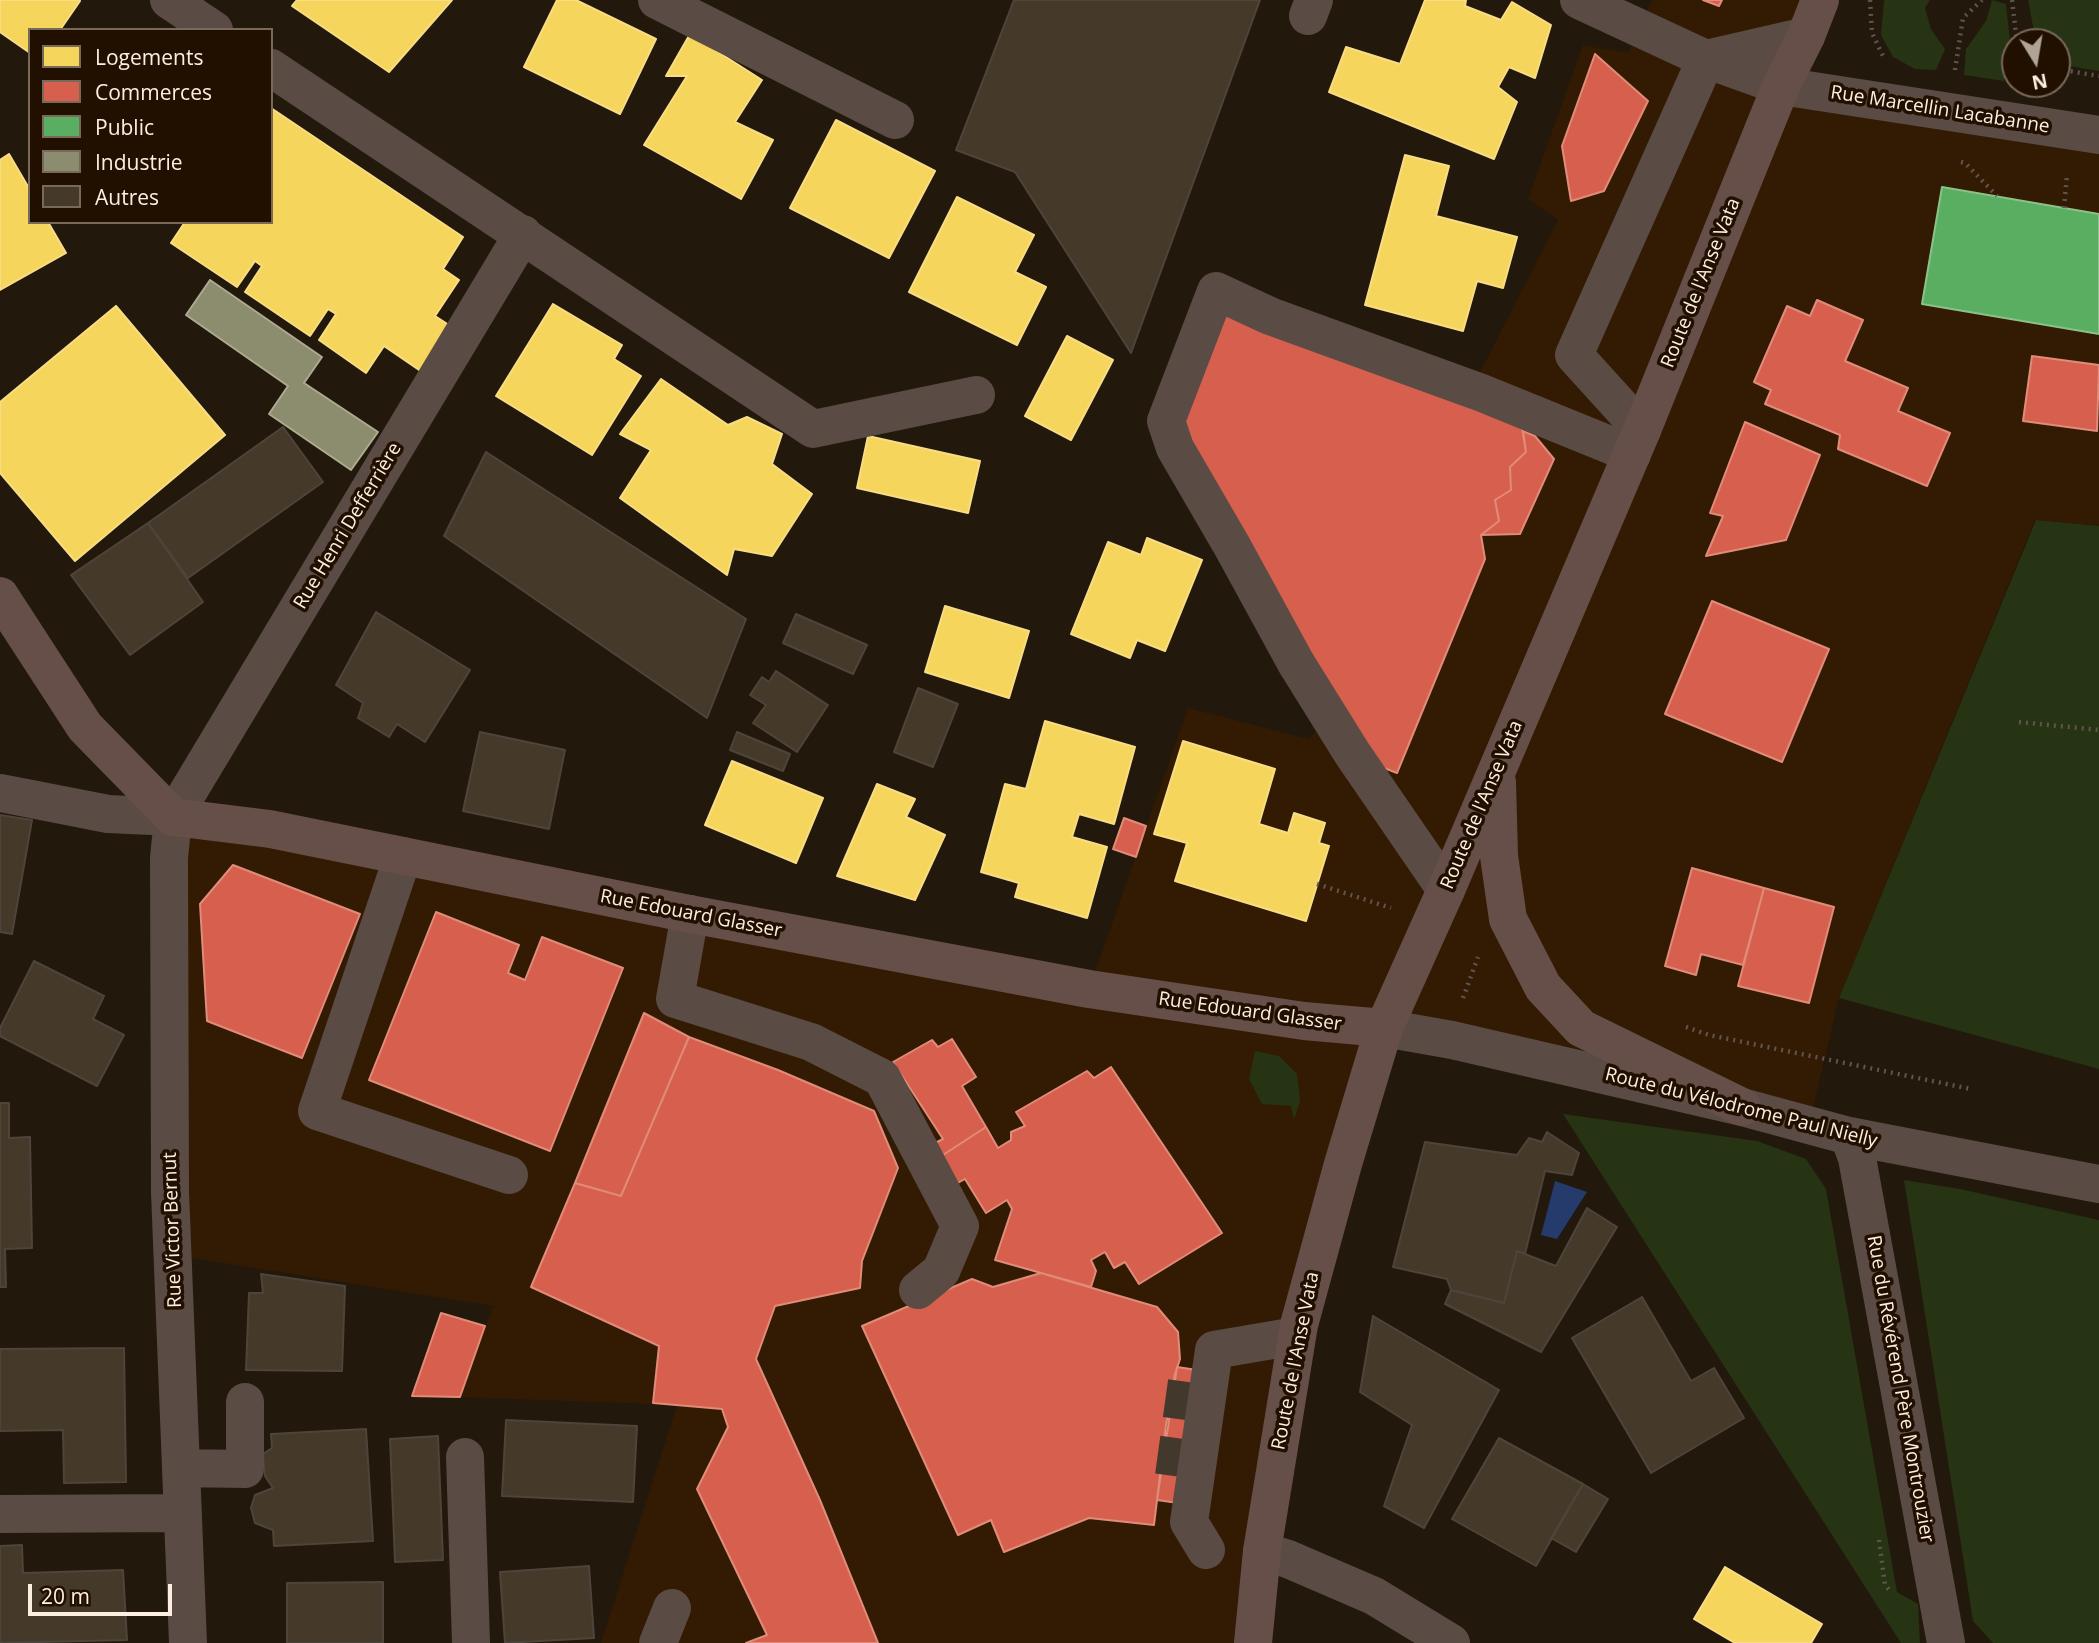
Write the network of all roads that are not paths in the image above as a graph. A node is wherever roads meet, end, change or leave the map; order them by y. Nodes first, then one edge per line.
1 (169, 0) edge
2 (657, 0) edge
3 (1579, 0) edge
4 (1820, 0) edge
5 (211, 28) edge
6 (1806, 36) junction
7 (1706, 59) junction
8 (273, 69) edge
9 (1781, 86) junction
10 (895, 120) dead end
11 (2099, 135) edge
12 (523, 234) junction
13 (975, 394) dead end
14 (1637, 442) junction
15 (0, 596) edge
16 (1497, 769) junction
17 (0, 793) edge
18 (173, 817) junction
19 (403, 856) junction
20 (1446, 890) junction
21 (690, 914) junction
22 (1384, 1028) junction
23 (1742, 1107) junction
24 (1849, 1136) junction
25 (509, 1175) dead end
26 (2099, 1184) edge
27 (918, 1290) dead end
28 (1296, 1336) junction
29 (245, 1402) dead end
30 (465, 1457) dead end
31 (181, 1468) junction
32 (1174, 1476) tunnel mouth
33 (183, 1513) junction
34 (0, 1514) edge
35 (1262, 1551) junction
36 (671, 1608) dead end
37 (188, 1643) edge
38 (471, 1643) edge
39 (658, 1643) edge
40 (1252, 1643) edge
41 (1451, 1643) edge
42 (1946, 1643) edge

1 - 5 street
2 - 10 street
3 - 7 street, Rue Marcellin Lacabanne
4 - 6 main road, Route de l'Anse Vata
6 - 7 street
6 - 9 main road, Route de l'Anse Vata
7 - 9 street, Rue Marcellin Lacabanne
7 - 14 street
8 - 12 street
9 - 11 street, Rue Marcellin Lacabanne
9 - 14 main road, Route de l'Anse Vata
12 - 13 street
12 - 18 street, Rue Henri Defferrière
14 - 16 main road, Route de l'Anse Vata
14 - 20 street
15 - 18 main road
16 - 20 main road, Route de l'Anse Vata
16 - 23 main road
17 - 18 street, Rue Edouard Glasser
18 - 19 main road, Rue Edouard Glasser
18 - 31 street, Rue Victor Bernut
19 - 21 main road, Rue Edouard Glasser
19 - 25 street
20 - 22 main road, Route de l'Anse Vata
21 - 22 main road, Rue Edouard Glasser
21 - 27 street
22 - 23 street, Route du Vélodrome Paul Nielly
22 - 28 main road, Route de l'Anse Vata
23 - 24 street, Route du Vélodrome Paul Nielly
24 - 26 street, Route du Vélodrome Paul Nielly
24 - 42 street, Rue du Révérend Père Montrouzier
28 - 32 street
28 - 35 main road, Route de l'Anse Vata
29 - 31 street
30 - 38 street
31 - 33 street, Rue Victor Bernut
33 - 34 street
33 - 37 street, Rue Victor Bernut
35 - 40 main road, Route de l'Anse Vata
35 - 41 street
36 - 39 street

